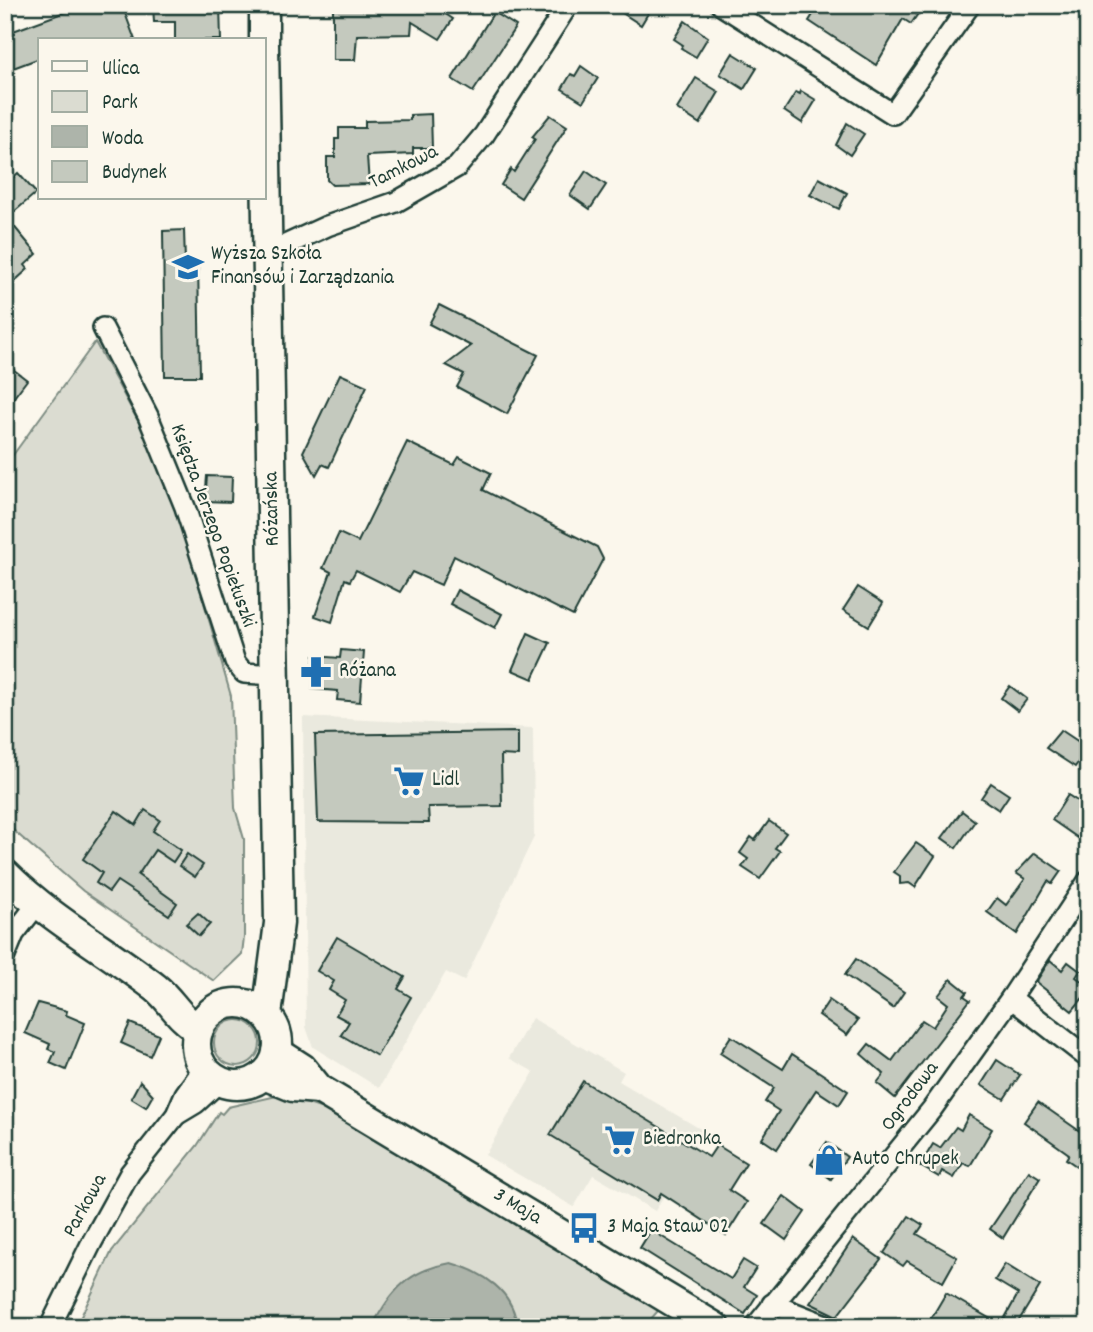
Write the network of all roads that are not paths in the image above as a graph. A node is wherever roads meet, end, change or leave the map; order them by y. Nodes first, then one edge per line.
1 (264, 5) edge
2 (568, 5) edge
3 (721, 5) edge
4 (970, 5) edge
5 (264, 38) edge
6 (266, 148) edge
7 (268, 253) junction
8 (103, 328) dead end
9 (275, 676) junction
10 (7, 879) edge
11 (1088, 881) edge
12 (38, 903) junction
13 (5, 956) edge
14 (1011, 998) junction
15 (258, 1010) junction
16 (205, 1021) junction
17 (1088, 1058) edge
18 (270, 1063) junction
19 (212, 1075) junction
20 (772, 1304) junction
21 (50, 1327) edge
22 (715, 1327) edge
23 (755, 1327) edge
24 (831, 1327) edge

1 - 5 street, Różańska
2 - 7 street, Tamkowa
3 - 4 street
6 - 7 street, Różańska
7 - 9 street, Różańska
8 - 9 street, Księdza Jerzego Popiełuszki
9 - 15 street, Różańska
10 - 12 street
11 - 14 street, Ogrodowa
12 - 13 street
12 - 16 street
14 - 17 street
14 - 20 street, Ogrodowa
15 - 16 street
15 - 18 street
16 - 19 street
18 - 19 street
18 - 22 street, 3 Maja
19 - 21 street, Parkowa
20 - 23 street, Ogrodowa
20 - 24 street

